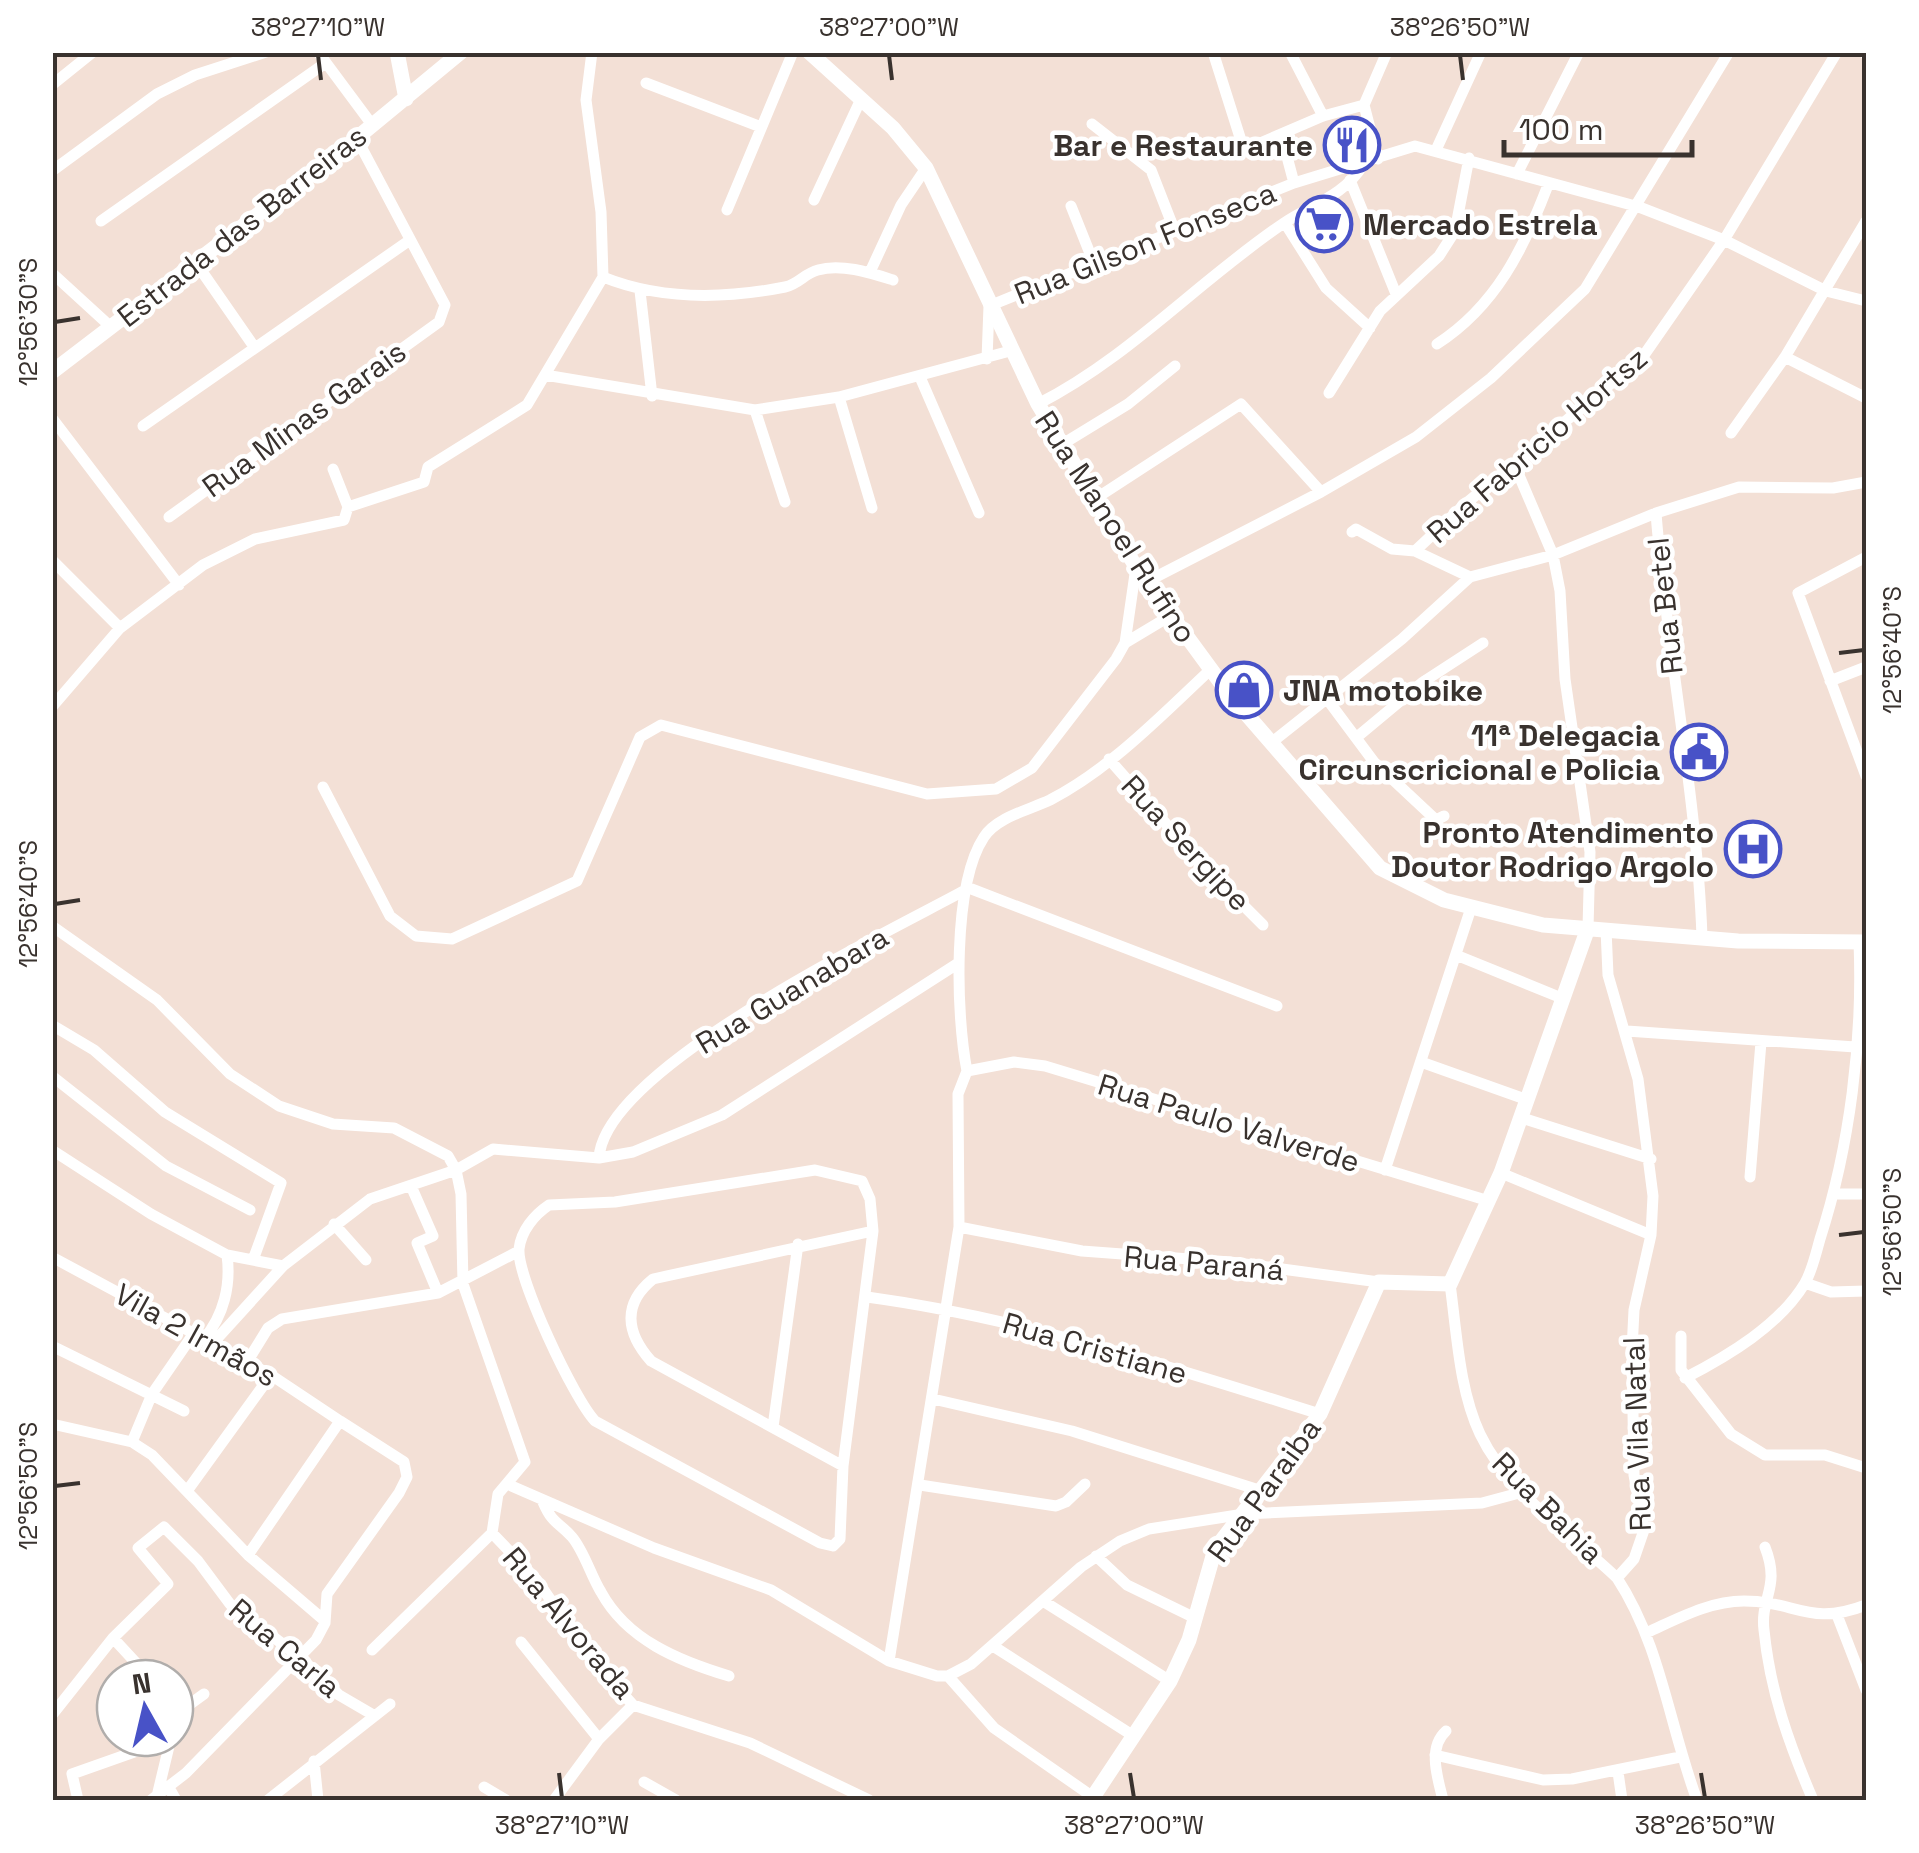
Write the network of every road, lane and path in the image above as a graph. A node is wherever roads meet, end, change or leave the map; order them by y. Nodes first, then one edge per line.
1 (93, 52) edge
2 (266, 52) edge
3 (397, 52) edge
4 (439, 52) edge
5 (592, 52) edge
6 (793, 52) edge
7 (809, 52) edge
8 (1213, 52) edge
9 (1290, 52) edge
10 (1387, 52) edge
11 (1481, 52) edge
12 (1578, 52) edge
13 (1729, 52) edge
14 (1837, 52) edge
15 (459, 54) edge
16 (322, 58) edge
17 (52, 84) edge
18 (646, 84) dead end
19 (406, 99) junction
20 (861, 99) junction
21 (1364, 105) junction
22 (1324, 116) junction
23 (1092, 124) dead end
24 (374, 126) junction
25 (760, 127) junction
26 (1281, 134) junction
27 (357, 139) junction
28 (1436, 150) junction
29 (1469, 158) junction
30 (1378, 159) junction
31 (1363, 165) junction
32 (926, 168) junction
33 (52, 171) edge
34 (1517, 174) junction
35 (1350, 180) junction
36 (1294, 184) junction
37 (1548, 185) junction
38 (814, 200) dead end
39 (1071, 206) dead end
40 (1639, 207) junction
41 (728, 210) dead end
42 (102, 221) dead end
43 (1866, 221) edge
44 (1285, 222) junction
45 (1174, 229) junction
46 (410, 240) junction
47 (1724, 240) junction
48 (1093, 262) junction
49 (196, 263) junction
50 (870, 272) junction
51 (52, 273) edge
52 (603, 277) junction
53 (893, 280) dead end
54 (1826, 291) junction
55 (640, 292) junction
56 (1396, 294) junction
57 (1866, 301) edge
58 (989, 306) junction
59 (111, 328) junction
60 (1370, 328) junction
61 (1436, 344) dead end
62 (255, 348) junction
63 (1010, 351) junction
64 (1785, 357) junction
65 (986, 359) junction
66 (1175, 366) dead end
67 (52, 372) edge
68 (544, 375) junction
69 (920, 378) junction
70 (1329, 393) dead end
71 (652, 396) junction
72 (839, 397) junction
73 (1866, 398) edge
74 (1038, 404) junction
75 (755, 410) junction
76 (52, 418) edge
77 (144, 426) dead end
78 (1731, 432) dead end
79 (1061, 444) junction
80 (1515, 466) junction
81 (333, 469) dead end
82 (1866, 482) edge
83 (1320, 492) junction
84 (1095, 499) junction
85 (786, 502) dead end
86 (348, 506) junction
87 (872, 508) dead end
88 (979, 513) dead end
89 (1656, 513) junction
90 (169, 517) dead end
91 (1352, 532) dead end
92 (1415, 551) junction
93 (1553, 555) junction
94 (1866, 557) edge
95 (52, 560) edge
96 (1136, 567) junction
97 (1470, 577) junction
98 (1146, 582) junction
99 (179, 586) junction
100 (1170, 616) junction
101 (120, 628) junction
102 (1124, 643) junction
103 (1483, 643) dead end
104 (1866, 667) edge
105 (1210, 670) junction
106 (1830, 680) junction
107 (1326, 700) junction
108 (52, 707) edge
109 (1356, 737) junction
110 (1271, 743) junction
111 (1109, 759) junction
112 (1866, 776) edge
113 (323, 787) dead end
114 (1444, 816) dead end
115 (968, 888) junction
116 (1471, 908) junction
117 (1262, 925) dead end
118 (52, 926) edge
119 (1588, 928) junction
120 (1606, 929) junction
121 (1702, 938) junction
122 (1862, 942) edge
123 (1456, 955) junction
124 (957, 964) junction
125 (1564, 999) junction
126 (1278, 1006) dead end
127 (52, 1025) edge
128 (1627, 1031) junction
129 (1762, 1042) junction
130 (1856, 1047) junction
131 (1420, 1062) junction
132 (967, 1071) junction
133 (52, 1076) edge
134 (1528, 1100) junction
135 (1522, 1118) junction
136 (52, 1150) edge
137 (600, 1158) junction
138 (1651, 1159) junction
139 (456, 1170) junction
140 (1385, 1170) junction
141 (1501, 1174) junction
142 (1750, 1177) dead end
143 (410, 1186) junction
144 (1834, 1194) junction
145 (1866, 1194) edge
146 (1489, 1202) junction
147 (250, 1210) dead end
148 (334, 1224) junction
149 (959, 1227) junction
150 (873, 1231) junction
151 (1651, 1235) junction
152 (798, 1244) junction
153 (519, 1251) junction
154 (227, 1255) junction
155 (52, 1257) edge
156 (253, 1260) junction
157 (366, 1260) dead end
158 (283, 1266) junction
159 (1378, 1282) junction
160 (1805, 1283) junction
161 (464, 1284) junction
162 (1450, 1284) junction
163 (1866, 1291) edge
164 (438, 1293) junction
165 (866, 1297) junction
166 (948, 1308) junction
167 (1681, 1336) dead end
168 (204, 1338) junction
169 (52, 1346) edge
170 (246, 1362) junction
171 (271, 1375) junction
172 (1686, 1378) junction
173 (152, 1394) junction
174 (933, 1399) junction
175 (184, 1411) dead end
176 (1320, 1414) junction
177 (338, 1419) junction
178 (52, 1424) edge
179 (772, 1427) junction
180 (132, 1442) junction
181 (843, 1466) junction
182 (1866, 1468) edge
183 (507, 1484) junction
184 (1085, 1484) dead end
185 (920, 1485) junction
186 (186, 1490) junction
187 (1260, 1490) junction
188 (1523, 1492) junction
189 (543, 1502) junction
190 (1244, 1514) junction
191 (492, 1533) junction
192 (1766, 1547) dead end
193 (248, 1555) junction
194 (1096, 1556) junction
195 (1617, 1578) junction
196 (1043, 1601) junction
197 (1768, 1604) junction
198 (1866, 1604) edge
199 (1837, 1615) junction
200 (1195, 1618) junction
201 (325, 1620) junction
202 (1648, 1632) junction
203 (113, 1638) junction
204 (521, 1642) dead end
205 (993, 1646) junction
206 (372, 1650) dead end
207 (132, 1658) edge
208 (301, 1658) junction
209 (889, 1662) junction
210 (729, 1676) dead end
211 (948, 1676) junction
212 (1170, 1681) junction
213 (1866, 1690) edge
214 (204, 1694) dead end
215 (195, 1701) edge
216 (390, 1704) dead end
217 (633, 1704) junction
218 (52, 1715) edge
219 (375, 1716) junction
220 (1446, 1732) dead end
221 (1132, 1735) junction
222 (599, 1739) junction
223 (1436, 1755) junction
224 (1680, 1757) junction
225 (116, 1758) edge
226 (167, 1758) edge
227 (314, 1761) junction
228 (1618, 1772) junction
229 (644, 1782) dead end
230 (484, 1786) dead end
231 (159, 1793) edge
232 (1092, 1799) edge
233 (1809, 1799) edge
234 (78, 1800) edge
235 (176, 1800) edge
236 (268, 1800) edge
237 (318, 1800) edge
238 (506, 1800) edge
239 (554, 1800) edge
240 (676, 1800) edge
241 (869, 1800) edge
242 (1444, 1800) edge
243 (1622, 1800) edge
244 (1696, 1800) edge

1 - 17 street
2 - 33 street
3 - 19 main road
4 - 15 main road
5 - 52 street
6 - 25 street
7 - 20 main road, Rua Manoel Rufino
8 - 26 street
9 - 22 street
10 - 21 street
11 - 28 street
12 - 34 street
13 - 40 street
14 - 47 street, Rua Fabricio Hortsz
15 - 19 main road, Estrada das Barreiras
16 - 24 street
16 - 42 street
18 - 25 street
19 - 24 main road, Estrada das Barreiras
20 - 32 main road, Rua Manoel Rufino
20 - 38 street
21 - 22 street
21 - 30 street
22 - 26 street
23 - 45 street
24 - 27 main road, Estrada das Barreiras
25 - 41 street
26 - 36 street
27 - 46 street
27 - 49 main road, Estrada das Barreiras
28 - 29 street, Rua Gilson Fonseca
28 - 30 street, Rua Gilson Fonseca
29 - 34 street, Rua Gilson Fonseca
29 - 56 street
30 - 31 street, Rua Gilson Fonseca
31 - 35 street
31 - 36 street, Rua Gilson Fonseca
32 - 50 street
32 - 58 main road, Rua Manoel Rufino
34 - 37 street, Rua Gilson Fonseca
35 - 44 street
35 - 56 street
36 - 45 street, Rua Gilson Fonseca
37 - 40 street, Rua Gilson Fonseca
37 - 61 street
39 - 48 street
40 - 47 street, Rua Gilson Fonseca
40 - 83 street
43 - 54 street
44 - 60 street
44 - 74 street
45 - 48 street, Rua Gilson Fonseca
46 - 62 street
46 - 90 street, Rua Minas Garais
47 - 54 street, Rua Gilson Fonseca
47 - 80 street, Rua Fabricio Hortsz
48 - 58 street, Rua Gilson Fonseca
49 - 59 main road, Estrada das Barreiras
49 - 62 street
50 - 53 street
50 - 55 street
51 - 59 street
52 - 55 street
52 - 68 street
54 - 57 street, Rua Gilson Fonseca
54 - 64 street
55 - 71 street
56 - 60 street
58 - 63 main road, Rua Manoel Rufino
58 - 65 street
59 - 67 main road, Estrada das Barreiras
60 - 70 street
62 - 77 street
63 - 65 street
63 - 74 main road, Rua Manoel Rufino
64 - 73 street
64 - 78 street
65 - 69 street
66 - 79 street
68 - 71 street
68 - 86 street
69 - 72 street
69 - 88 street
71 - 75 street
72 - 75 street
72 - 87 street
74 - 79 main road, Rua Manoel Rufino
75 - 85 street
76 - 99 street
79 - 84 main road, Rua Manoel Rufino
80 - 92 street, Rua Fabricio Hortsz
80 - 93 street
81 - 86 street
82 - 89 street
83 - 84 street
83 - 98 street
84 - 96 main road, Rua Manoel Rufino
86 - 99 street
89 - 93 street
89 - 121 street, Rua Betel
91 - 92 street, Rua Fabricio Hortsz
92 - 97 street, Rua Fabricio Hortsz
93 - 97 street
93 - 119 street
94 - 106 street
95 - 101 street
96 - 98 main road, Rua Manoel Rufino
96 - 102 street
97 - 107 street
98 - 100 main road, Rua Manoel Rufino
99 - 101 street
100 - 102 street
100 - 105 main road, Rua Manoel Rufino
101 - 108 street
102 - 113 street
103 - 109 street
104 - 106 street
105 - 110 main road, Rua Manoel Rufino
105 - 111 street
106 - 112 street
107 - 109 street
107 - 110 street
109 - 114 street
110 - 116 main road, Rua Manoel Rufino
111 - 115 street
111 - 117 street, Rua Sergipe
115 - 124 street
115 - 126 street
115 - 137 street, Rua Guanabara
116 - 119 main road, Rua Manoel Rufino
116 - 123 street
118 - 139 street
119 - 120 main road, Rua Manoel Rufino
119 - 125 main road
120 - 121 main road, Rua Manoel Rufino
120 - 128 street, Rua Vila Natal
121 - 122 main road, Rua Manoel Rufino
122 - 130 street
123 - 125 street
123 - 131 street
124 - 132 street
124 - 137 street
125 - 134 main road
127 - 156 street
128 - 129 street
128 - 138 street, Rua Vila Natal
129 - 130 street
129 - 142 street
130 - 144 street
131 - 134 street
131 - 140 street
132 - 140 street, Rua Paulo Valverde
132 - 149 street
133 - 147 street
134 - 135 main road
135 - 138 street
135 - 141 main road
136 - 154 street
137 - 139 street
138 - 151 street, Rua Vila Natal
139 - 143 street
139 - 161 street
140 - 146 street, Rua Paulo Valverde
141 - 146 main road
141 - 151 street
143 - 148 street
143 - 164 street
144 - 145 street
144 - 160 street
146 - 162 main road
148 - 157 street
148 - 158 street
149 - 159 street, Rua Paraná
149 - 166 street
150 - 152 street
150 - 153 street
150 - 165 street
151 - 195 street, Rua Vila Natal
152 - 179 street
152 - 179 street
153 - 161 street
153 - 181 street
154 - 156 street
154 - 168 street
155 - 168 street, Vila 2 Irmãos
156 - 158 street
158 - 168 street
159 - 162 main road, Rua Paraná
159 - 176 main road, Rua Paraiba
160 - 163 street
160 - 172 street
161 - 164 street
161 - 183 street, Rua Alvorada
162 - 188 street, Rua Bahia
164 - 170 street
165 - 166 street, Rua Cristiane
165 - 181 street
166 - 174 street
166 - 176 street, Rua Cristiane
167 - 172 street
168 - 170 street, Vila 2 Irmãos
168 - 173 street
169 - 173 street
170 - 171 street, Vila 2 Irmãos
171 - 177 street, Vila 2 Irmãos
171 - 186 street
172 - 182 street
173 - 175 street
173 - 180 street
174 - 185 street
174 - 187 street
176 - 187 main road, Rua Paraiba
177 - 193 street
177 - 201 street, Vila 2 Irmãos
178 - 180 street
179 - 181 street
180 - 186 street
183 - 189 street
183 - 191 street, Rua Alvorada
184 - 185 street
185 - 209 street
186 - 193 street
187 - 190 main road, Rua Paraiba
188 - 190 street
188 - 195 street, Rua Bahia
189 - 209 street
189 - 210 street
190 - 194 street
190 - 200 main road, Rua Paraiba
191 - 206 street, Rua Alvorada
191 - 217 street, Rua Alvorada
192 - 197 street
193 - 201 street
194 - 196 street
194 - 200 street
195 - 202 street, Rua Bahia
196 - 205 street
196 - 212 street
197 - 199 street
197 - 202 street
197 - 233 street
198 - 199 street
199 - 213 street
200 - 212 main road, Rua Paraiba
201 - 208 street
202 - 224 street, Rua Bahia
203 - 207 street
203 - 208 street, Rua Carla
203 - 218 street
204 - 222 street
205 - 211 street
205 - 221 street
208 - 219 street, Rua Carla
208 - 231 street
209 - 211 street
211 - 232 street
212 - 221 main road, Rua Paraiba
214 - 215 street
216 - 219 street
217 - 222 street
217 - 241 street, Rua Alvorada
219 - 227 street
220 - 223 street
221 - 232 main road, Rua Paraiba
222 - 239 street
223 - 228 street
223 - 242 street
224 - 228 street
224 - 244 street, Rua Bahia
225 - 234 street
226 - 231 street
227 - 236 street
227 - 237 street
228 - 243 street
229 - 240 street
230 - 238 street
231 - 235 street

